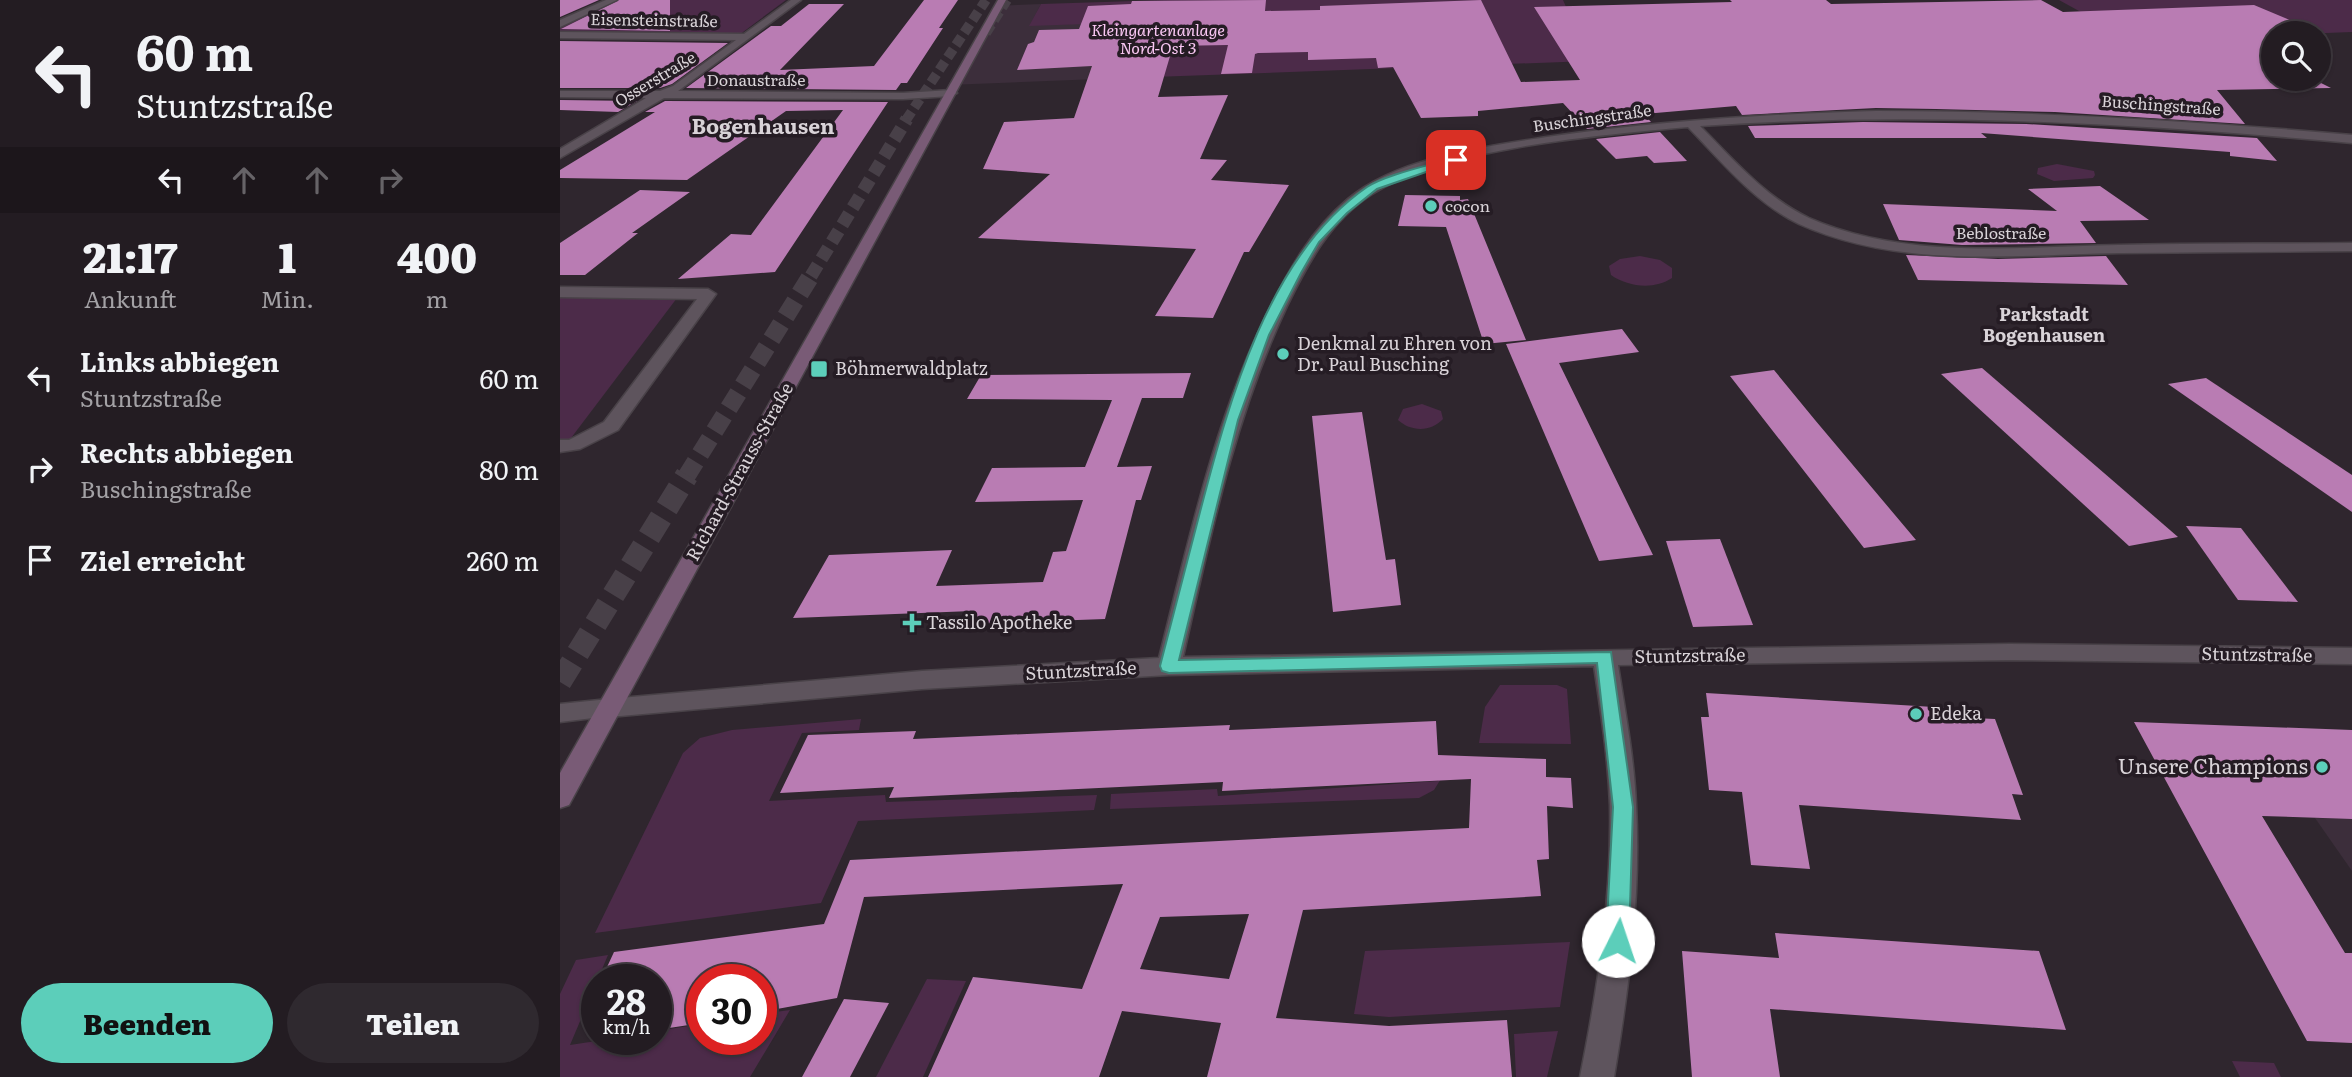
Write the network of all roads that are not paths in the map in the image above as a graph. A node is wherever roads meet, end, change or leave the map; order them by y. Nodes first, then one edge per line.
1 (613, 0) edge
2 (797, 0) edge
3 (1002, 0) edge
4 (560, 23) edge
5 (560, 35) edge
6 (747, 37) junction
7 (951, 93) junction
8 (560, 94) edge
9 (662, 95) junction
10 (1690, 123) junction
11 (2352, 139) edge
12 (560, 154) edge
13 (2352, 247) edge
14 (560, 292) edge
15 (560, 446) edge
16 (2352, 656) edge
17 (1605, 657) junction
18 (1169, 666) junction
19 (609, 708) junction
20 (560, 713) edge
21 (560, 797) edge
22 (1597, 1077) edge

1 - 4 street
2 - 6 street, Osserstraße
3 - 7 main road, Richard-Strauss-Straße
5 - 6 street, Eisensteinstraße
6 - 9 street, Osserstraße
7 - 9 street, Donaustraße
7 - 19 main road, Richard-Strauss-Straße
8 - 9 street, Donaustraße
9 - 12 street, Osserstraße
10 - 11 street, Buschingstraße
10 - 13 street, Beblostraße
10 - 18 street, Buschingstraße
14 - 15 street
16 - 17 street, Stuntzstraße
17 - 18 street, Stuntzstraße
17 - 22 street
18 - 19 street, Stuntzstraße
19 - 20 street, Stuntzstraße
19 - 21 main road, Richard-Strauss-Straße

